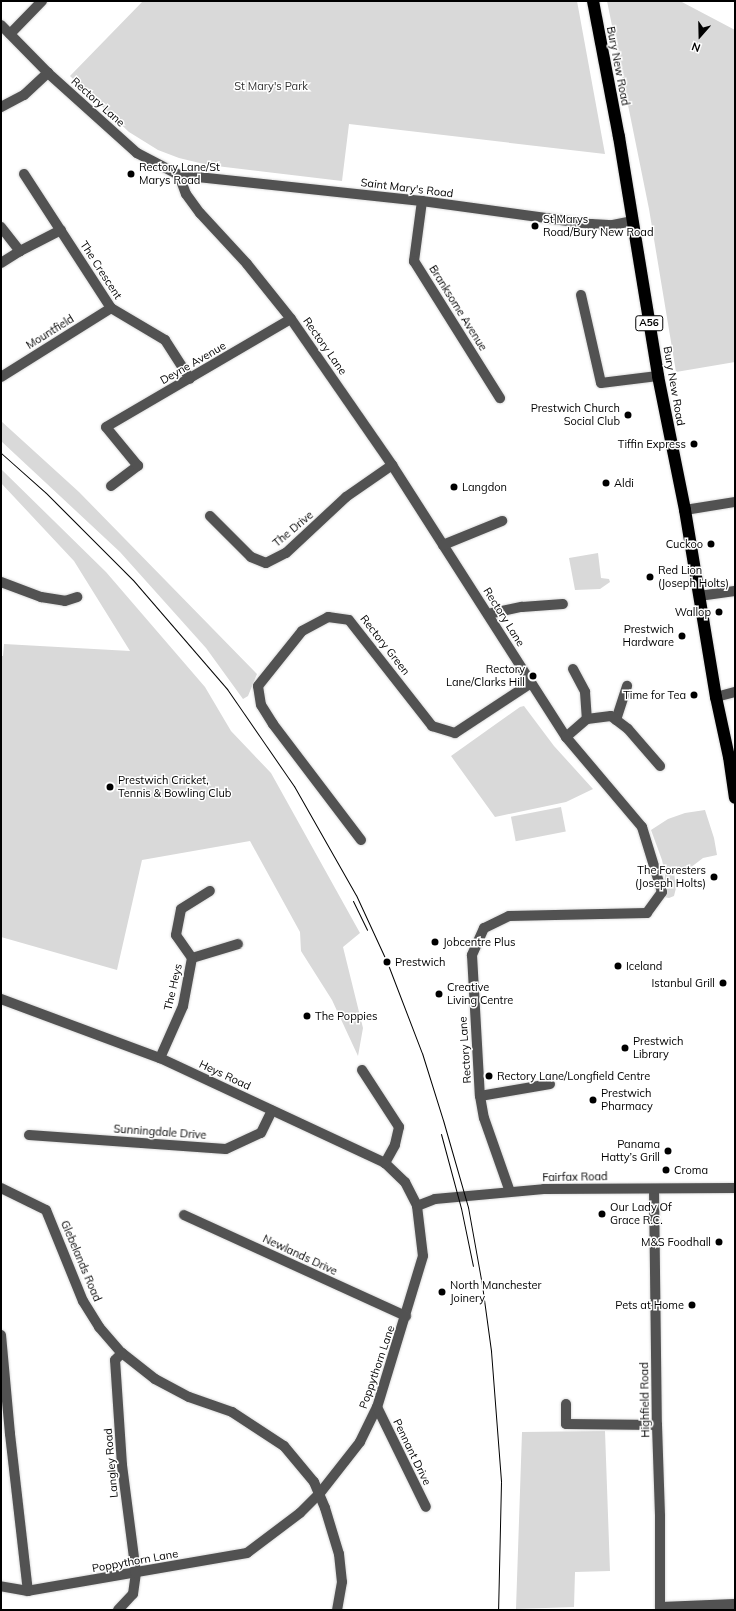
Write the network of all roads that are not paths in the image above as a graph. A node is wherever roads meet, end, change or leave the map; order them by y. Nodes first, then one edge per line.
1 (42, 1) edge
2 (593, 1) edge
3 (1, 25) edge
4 (10, 34) junction
5 (48, 73) junction
6 (1, 107) edge
7 (24, 174) dead end
8 (179, 175) junction
9 (422, 202) junction
10 (632, 221) junction
11 (1, 227) edge
12 (61, 230) junction
13 (20, 251) junction
14 (1, 264) edge
15 (582, 295) dead end
16 (111, 308) junction
17 (291, 319) junction
18 (1, 376) edge
19 (658, 376) junction
20 (190, 378) junction
21 (500, 398) dead end
22 (392, 465) junction
23 (111, 486) dead end
24 (735, 502) edge
25 (685, 510) junction
26 (210, 516) dead end
27 (502, 521) dead end
28 (443, 544) junction
29 (1, 582) edge
30 (735, 591) edge
31 (699, 596) junction
32 (77, 597) dead end
33 (563, 604) dead end
34 (488, 614) junction
35 (573, 669) dead end
36 (530, 683) junction
37 (627, 686) dead end
38 (735, 692) edge
39 (716, 697) junction
40 (588, 719) junction
41 (616, 720) junction
42 (566, 737) junction
43 (732, 756) edge
44 (660, 766) dead end
45 (735, 798) edge
46 (361, 840) dead end
47 (210, 891) dead end
48 (238, 944) dead end
49 (192, 958) junction
50 (1, 998) edge
51 (160, 1058) junction
52 (362, 1070) dead end
53 (550, 1084) dead end
54 (480, 1096) junction
55 (272, 1110) junction
56 (29, 1135) dead end
57 (384, 1163) junction
58 (1, 1188) edge
59 (735, 1188) edge
60 (654, 1189) junction
61 (510, 1192) junction
62 (418, 1206) junction
63 (184, 1215) dead end
64 (406, 1316) junction
65 (1, 1335) edge
66 (122, 1353) junction
67 (566, 1404) dead end
68 (377, 1408) junction
69 (657, 1425) junction
70 (5, 1435) edge
71 (320, 1493) junction
72 (426, 1507) dead end
73 (136, 1573) junction
74 (1, 1586) edge
75 (28, 1591) junction
76 (735, 1604) edge
77 (660, 1608) edge
78 (118, 1610) edge
79 (337, 1610) edge

1 - 4 street
2 - 10 highway, Bury New Road / A56
3 - 4 street, Rectory Lane
4 - 5 street, Rectory Lane
5 - 6 street
5 - 8 street, Rectory Lane
7 - 12 street, The Crescent
8 - 9 street, Saint Mary's Road
8 - 17 street, Rectory Lane
9 - 10 street, Saint Mary's Road
9 - 21 street, Branksome Avenue
10 - 19 highway, Bury New Road / A56
11 - 13 street
12 - 13 street
12 - 16 street, The Crescent
13 - 14 street
15 - 19 street
16 - 18 street, Mountfield
16 - 20 street, The Crescent
17 - 20 street, Deyne Avenue
17 - 22 street, Rectory Lane
19 - 25 highway, Bury New Road / A56
20 - 23 street, Deyne Avenue
22 - 26 street, The Drive
22 - 28 street, Rectory Lane
24 - 25 street
25 - 31 highway, Bury New Road / A56
27 - 28 street
28 - 34 street, Rectory Lane
29 - 32 street
30 - 31 street
31 - 39 highway, Bury New Road / A56
33 - 34 street
34 - 36 street, Rectory Lane
35 - 40 street
36 - 42 street, Rectory Lane
36 - 46 street, Rectory Green
37 - 41 street
38 - 39 street
39 - 43 highway, Bury New Road / A56
40 - 41 street
40 - 42 street
41 - 44 street
42 - 54 street, Rectory Lane
43 - 45 highway, Bury New Road / A56
47 - 49 street, The Heys
48 - 49 street
49 - 51 street, The Heys
50 - 51 street, Heys Road
51 - 55 street, Heys Road
52 - 57 street
53 - 54 street
54 - 61 street, Rectory Lane
55 - 56 street, Sunningdale Drive
55 - 57 street, Heys Road
57 - 62 street, Heys Road
58 - 66 street, Glebelands Road
59 - 60 street, Fairfax Road
60 - 61 street, Fairfax Road
60 - 69 street, Highfield Road
61 - 62 street, Fairfax Road
62 - 64 street, Poppythorn Lane
63 - 64 street, Newlands Drive
64 - 68 street, Poppythorn Lane
65 - 70 street
66 - 71 street, Glebelands Road
66 - 73 street, Langley Road
67 - 69 street
68 - 71 street, Poppythorn Lane
68 - 72 street, Pennant Drive
69 - 77 street, Highfield Road
70 - 75 street
71 - 73 street, Poppythorn Lane
71 - 79 street, Glebelands Road
73 - 75 street, Poppythorn Lane
73 - 78 street, Langley Road
74 - 75 street, Poppythorn Lane
76 - 77 street

